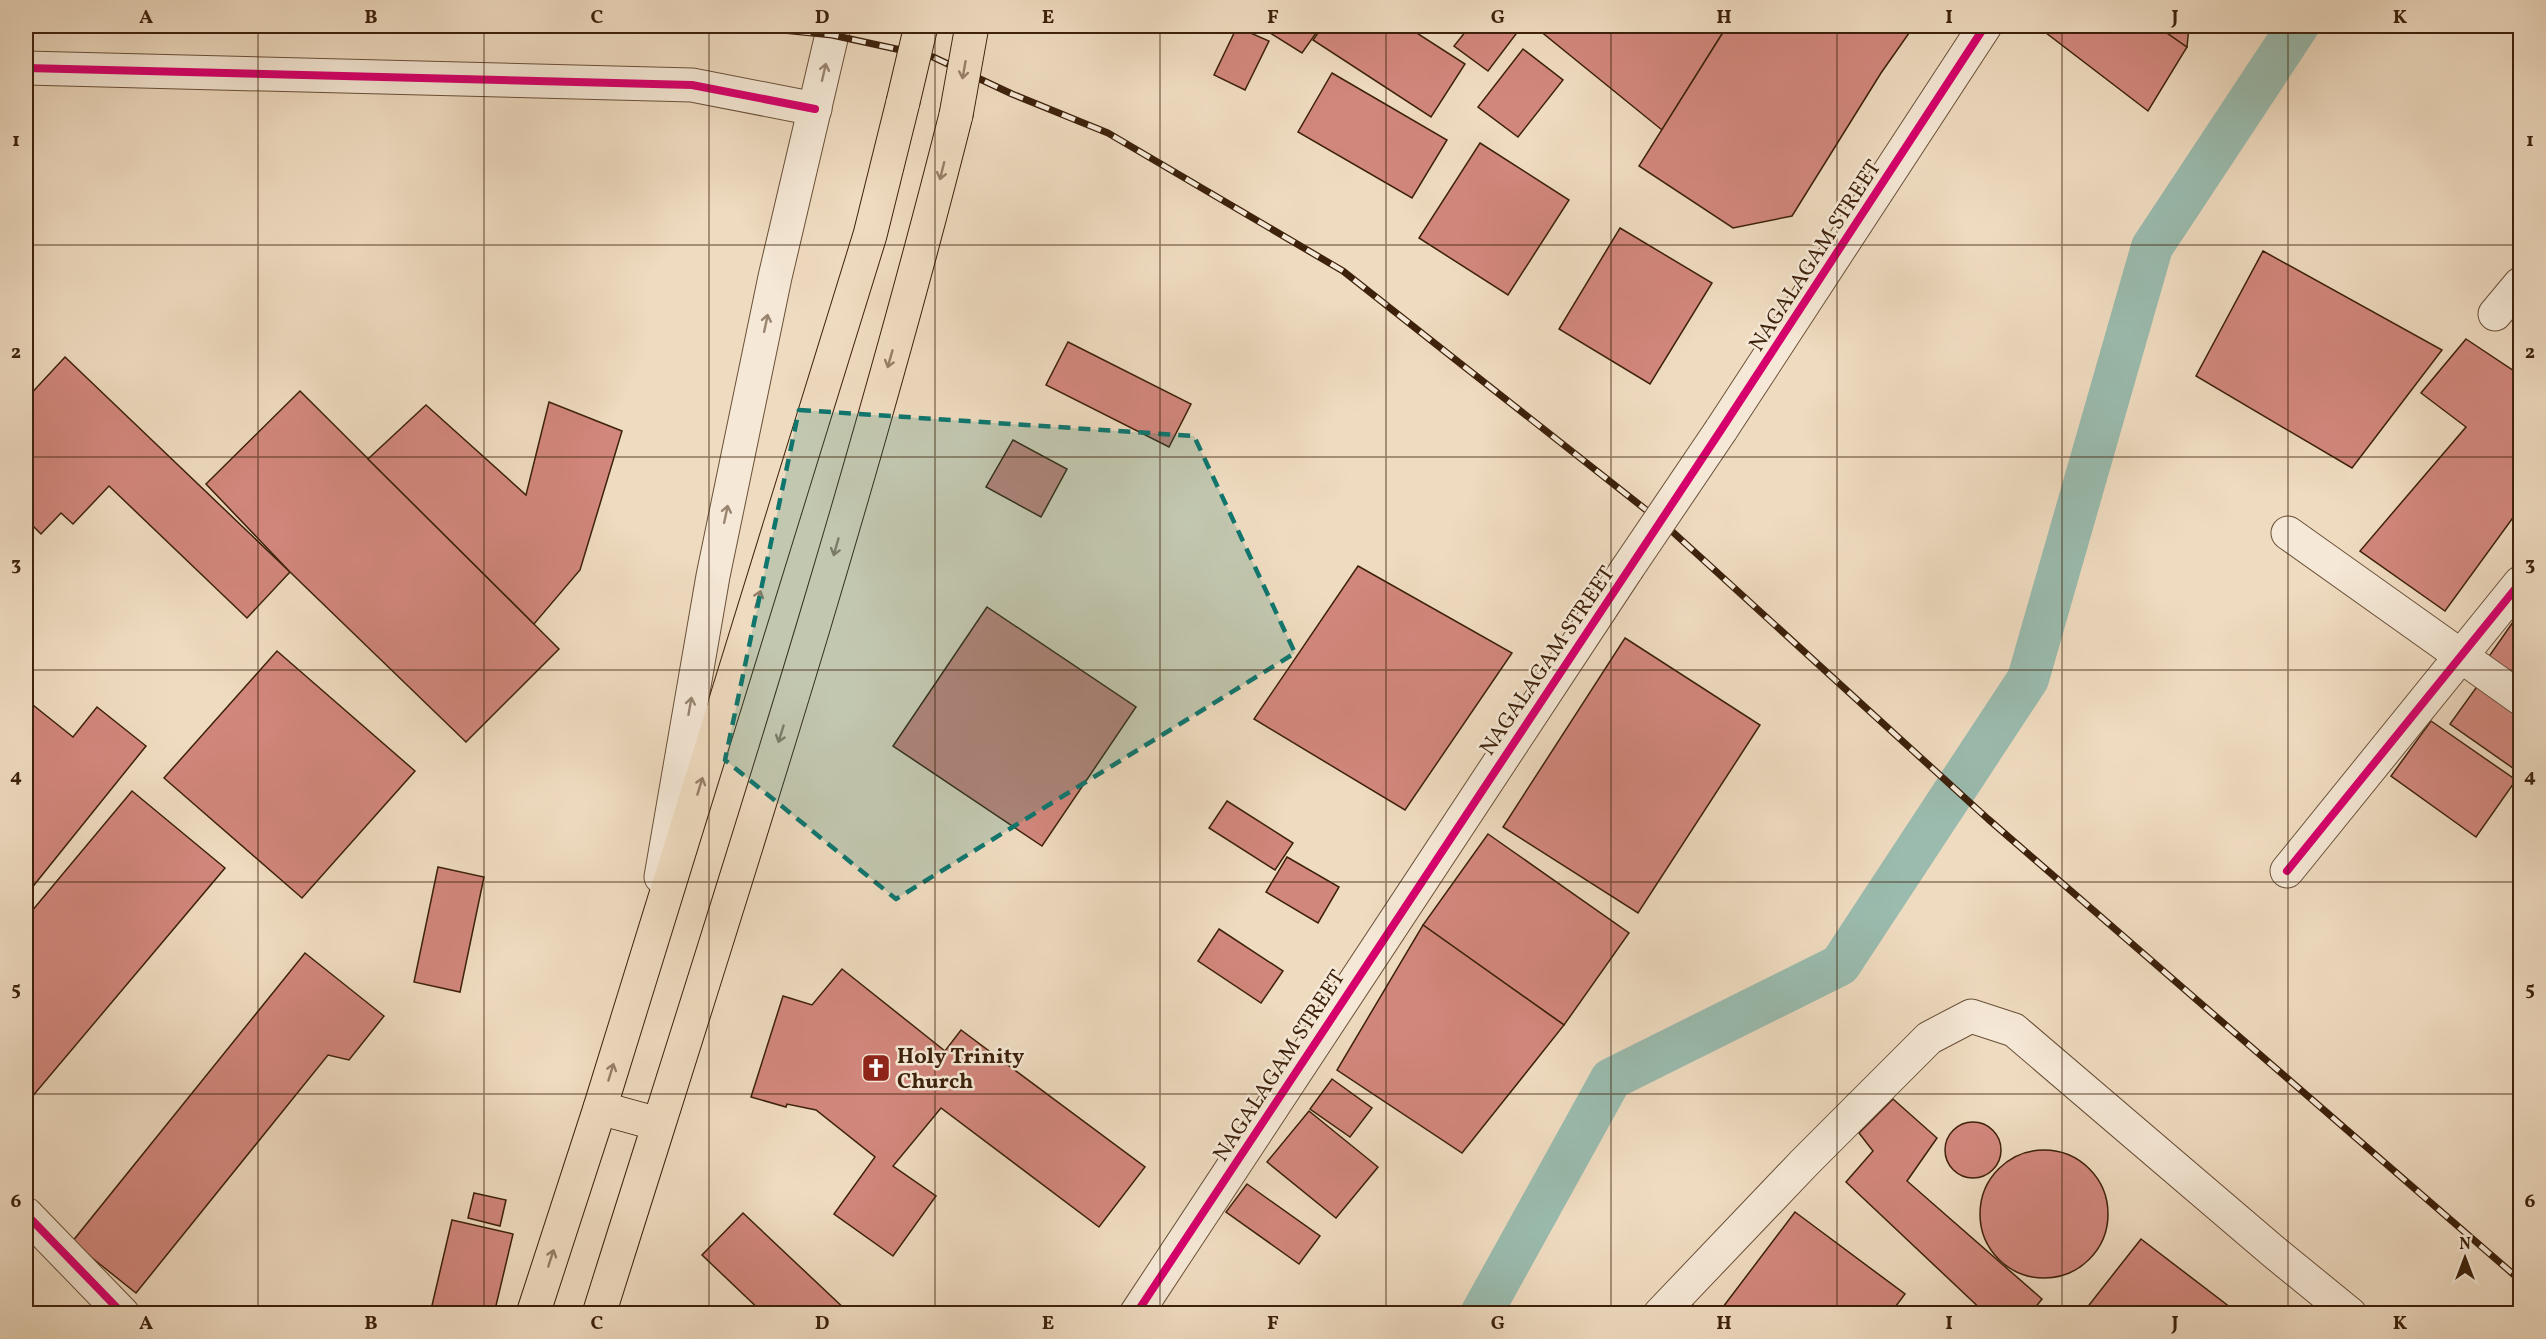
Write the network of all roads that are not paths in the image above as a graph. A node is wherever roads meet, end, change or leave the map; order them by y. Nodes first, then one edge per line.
1 (834, 26) edge
2 (921, 26) edge
3 (972, 26) edge
4 (1985, 26) edge
5 (26, 68) edge
6 (815, 109) junction
7 (2520, 284) edge
8 (2495, 314) dead end
9 (2288, 532) dead end
10 (2520, 583) edge
11 (2462, 655) junction
12 (2520, 698) edge
13 (2287, 872) dead end
14 (649, 950) junction
15 (600, 1108) junction
16 (658, 1124) junction
17 (26, 1214) edge
18 (123, 1314) edge
19 (533, 1314) edge
20 (599, 1314) edge
21 (1136, 1314) edge
22 (1660, 1314) edge
23 (2350, 1314) edge

6 -> 1 street
14 -> 2 main road, bridge
3 -> 16 main road, bridge
4 - 21 street, NAGALAGAM STREET, bridge
5 - 6 street
14 -> 6 street
7 - 8 street
9 - 11 street
10 - 11 street
11 - 12 street
11 - 13 street
15 -> 14 main road
15 - 16 main road
19 -> 15 main road
16 - 20 main road
17 - 18 street
22 - 23 street

